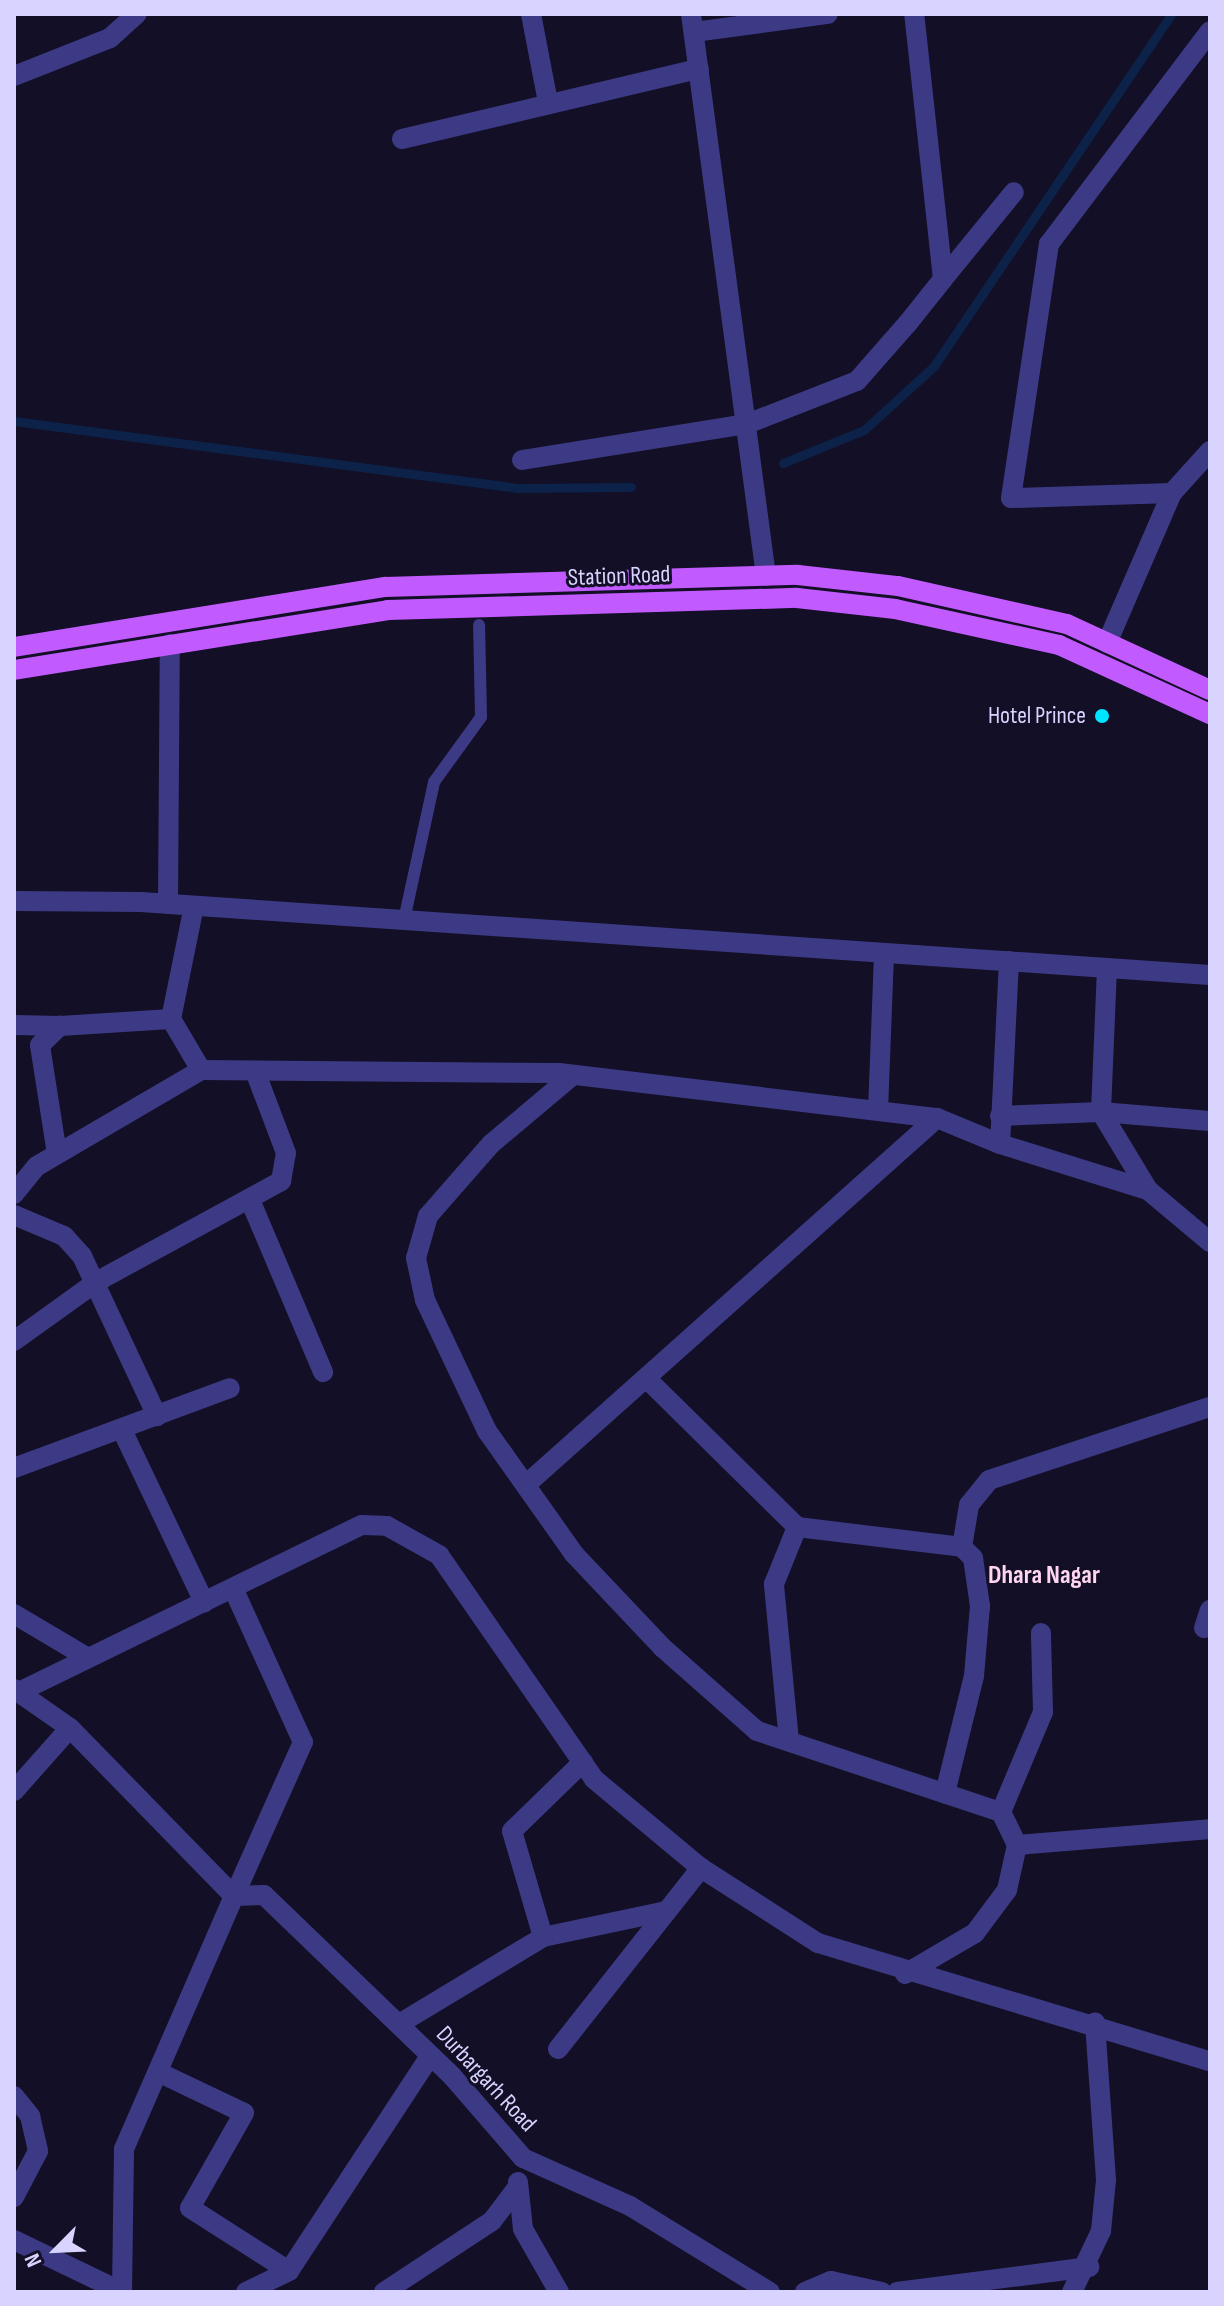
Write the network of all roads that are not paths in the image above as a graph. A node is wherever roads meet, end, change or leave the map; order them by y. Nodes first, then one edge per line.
1 (137, 14) edge
2 (531, 14) edge
3 (828, 14) edge
4 (914, 14) edge
5 (693, 23) edge
6 (1210, 31) edge
7 (699, 69) junction
8 (14, 76) edge
9 (548, 102) junction
10 (402, 139) dead end
11 (1014, 192) dead end
12 (943, 279) junction
13 (747, 424) junction
14 (1210, 451) edge
15 (522, 460) dead end
16 (1172, 493) junction
17 (766, 576) junction
18 (479, 625) dead end
19 (1107, 643) junction
20 (170, 644) junction
21 (14, 647) edge
22 (14, 670) edge
23 (1210, 690) edge
24 (1210, 714) edge
25 (14, 901) edge
26 (168, 904) junction
27 (194, 906) junction
28 (404, 920) junction
29 (884, 953) junction
30 (1009, 961) junction
31 (1107, 968) junction
32 (1210, 975) edge
33 (171, 1019) junction
34 (14, 1025) edge
35 (60, 1026) junction
36 (201, 1070) junction
37 (255, 1071) junction
38 (573, 1075) junction
39 (878, 1111) junction
40 (1101, 1112) junction
41 (1000, 1116) junction
42 (937, 1118) junction
43 (1210, 1121) edge
44 (1000, 1144) junction
45 (57, 1154) junction
46 (1148, 1190) junction
47 (14, 1194) edge
48 (250, 1200) junction
49 (14, 1215) edge
50 (1210, 1242) edge
51 (96, 1282) junction
52 (14, 1341) edge
53 (323, 1372) dead end
54 (647, 1379) junction
55 (230, 1388) dead end
56 (1210, 1407) edge
57 (157, 1416) junction
58 (122, 1430) junction
59 (14, 1468) edge
60 (529, 1482) junction
61 (797, 1527) junction
62 (962, 1547) junction
63 (233, 1588) junction
64 (204, 1602) junction
65 (14, 1614) edge
66 (1041, 1633) dead end
67 (88, 1658) junction
68 (16, 1691) edge
69 (70, 1728) junction
70 (789, 1741) junction
71 (583, 1762) junction
72 (14, 1791) edge
73 (945, 1793) junction
74 (1001, 1812) junction
75 (1210, 1829) edge
76 (1017, 1845) junction
77 (701, 1868) junction
78 (234, 1896) junction
79 (666, 1911) junction
80 (543, 1937) junction
81 (905, 1974) junction
82 (1095, 2022) junction
83 (399, 2024) junction
84 (558, 2049) dead end
85 (431, 2055) junction
86 (1210, 2061) edge
87 (158, 2072) junction
88 (14, 2096) edge
89 (523, 2158) junction
90 (517, 2188) junction
91 (14, 2197) edge
92 (14, 2240) edge
93 (1089, 2267) junction
94 (289, 2271) junction
95 (122, 2292) edge
96 (246, 2292) edge
97 (384, 2292) edge
98 (559, 2292) edge
99 (770, 2292) edge
100 (805, 2292) edge
101 (882, 2292) edge
102 (897, 2292) edge
103 (1072, 2292) edge

1 - 8 street
2 - 9 street
3 - 5 street
4 - 12 street
5 - 7 street
6 - 16 street
7 - 9 street
7 - 13 street
9 - 10 street
11 - 12 street
12 - 13 street
13 - 15 street
13 - 17 street
14 - 16 street
16 - 19 street
17 - 19 main road, Station Road
17 - 21 main road, Station Road
18 - 28 lane
19 - 23 main road, Station Road
20 - 22 main road, Station Road
20 - 24 main road, Station Road
20 - 26 street
25 - 26 street
26 - 27 street
27 - 28 street
27 - 33 street
28 - 29 street
29 - 30 street
29 - 39 street
30 - 31 street
30 - 41 street
31 - 32 street
31 - 40 street
33 - 35 street
33 - 36 street
34 - 35 street
35 - 45 street
36 - 37 street
36 - 45 street
37 - 38 street
37 - 48 street
38 - 39 street
38 - 60 street
39 - 42 street
40 - 41 street
40 - 43 street
40 - 46 street
41 - 44 street
42 - 44 street
42 - 54 street
44 - 46 street
45 - 47 street
46 - 50 street
48 - 51 street
48 - 53 street
49 - 51 street
51 - 52 street
51 - 57 street
54 - 60 street
54 - 61 street
55 - 57 street
56 - 62 street
57 - 58 street
58 - 59 street
58 - 64 street
60 - 70 street
61 - 62 street
61 - 70 street
62 - 73 street
63 - 64 street
63 - 71 street
63 - 78 street
64 - 67 street
65 - 67 street
66 - 74 street
67 - 68 street
68 - 69 street
69 - 72 street
69 - 78 street
70 - 73 street
71 - 77 street
71 - 80 street
73 - 74 street
74 - 76 street
75 - 76 street
76 - 81 street
77 - 79 street
77 - 81 street
78 - 83 street, Durbargarh Road
78 - 87 street
79 - 80 street
79 - 84 street
80 - 83 street
81 - 82 street
82 - 86 street
82 - 93 street
83 - 85 street, Durbargarh Road
85 - 89 street, Durbargarh Road
85 - 94 street
87 - 94 street
87 - 95 street
88 - 91 street
89 - 90 street
89 - 99 street, Durbargarh Road
90 - 97 street
90 - 98 street
92 - 95 street
93 - 102 street
93 - 103 street
94 - 96 street
100 - 101 street

